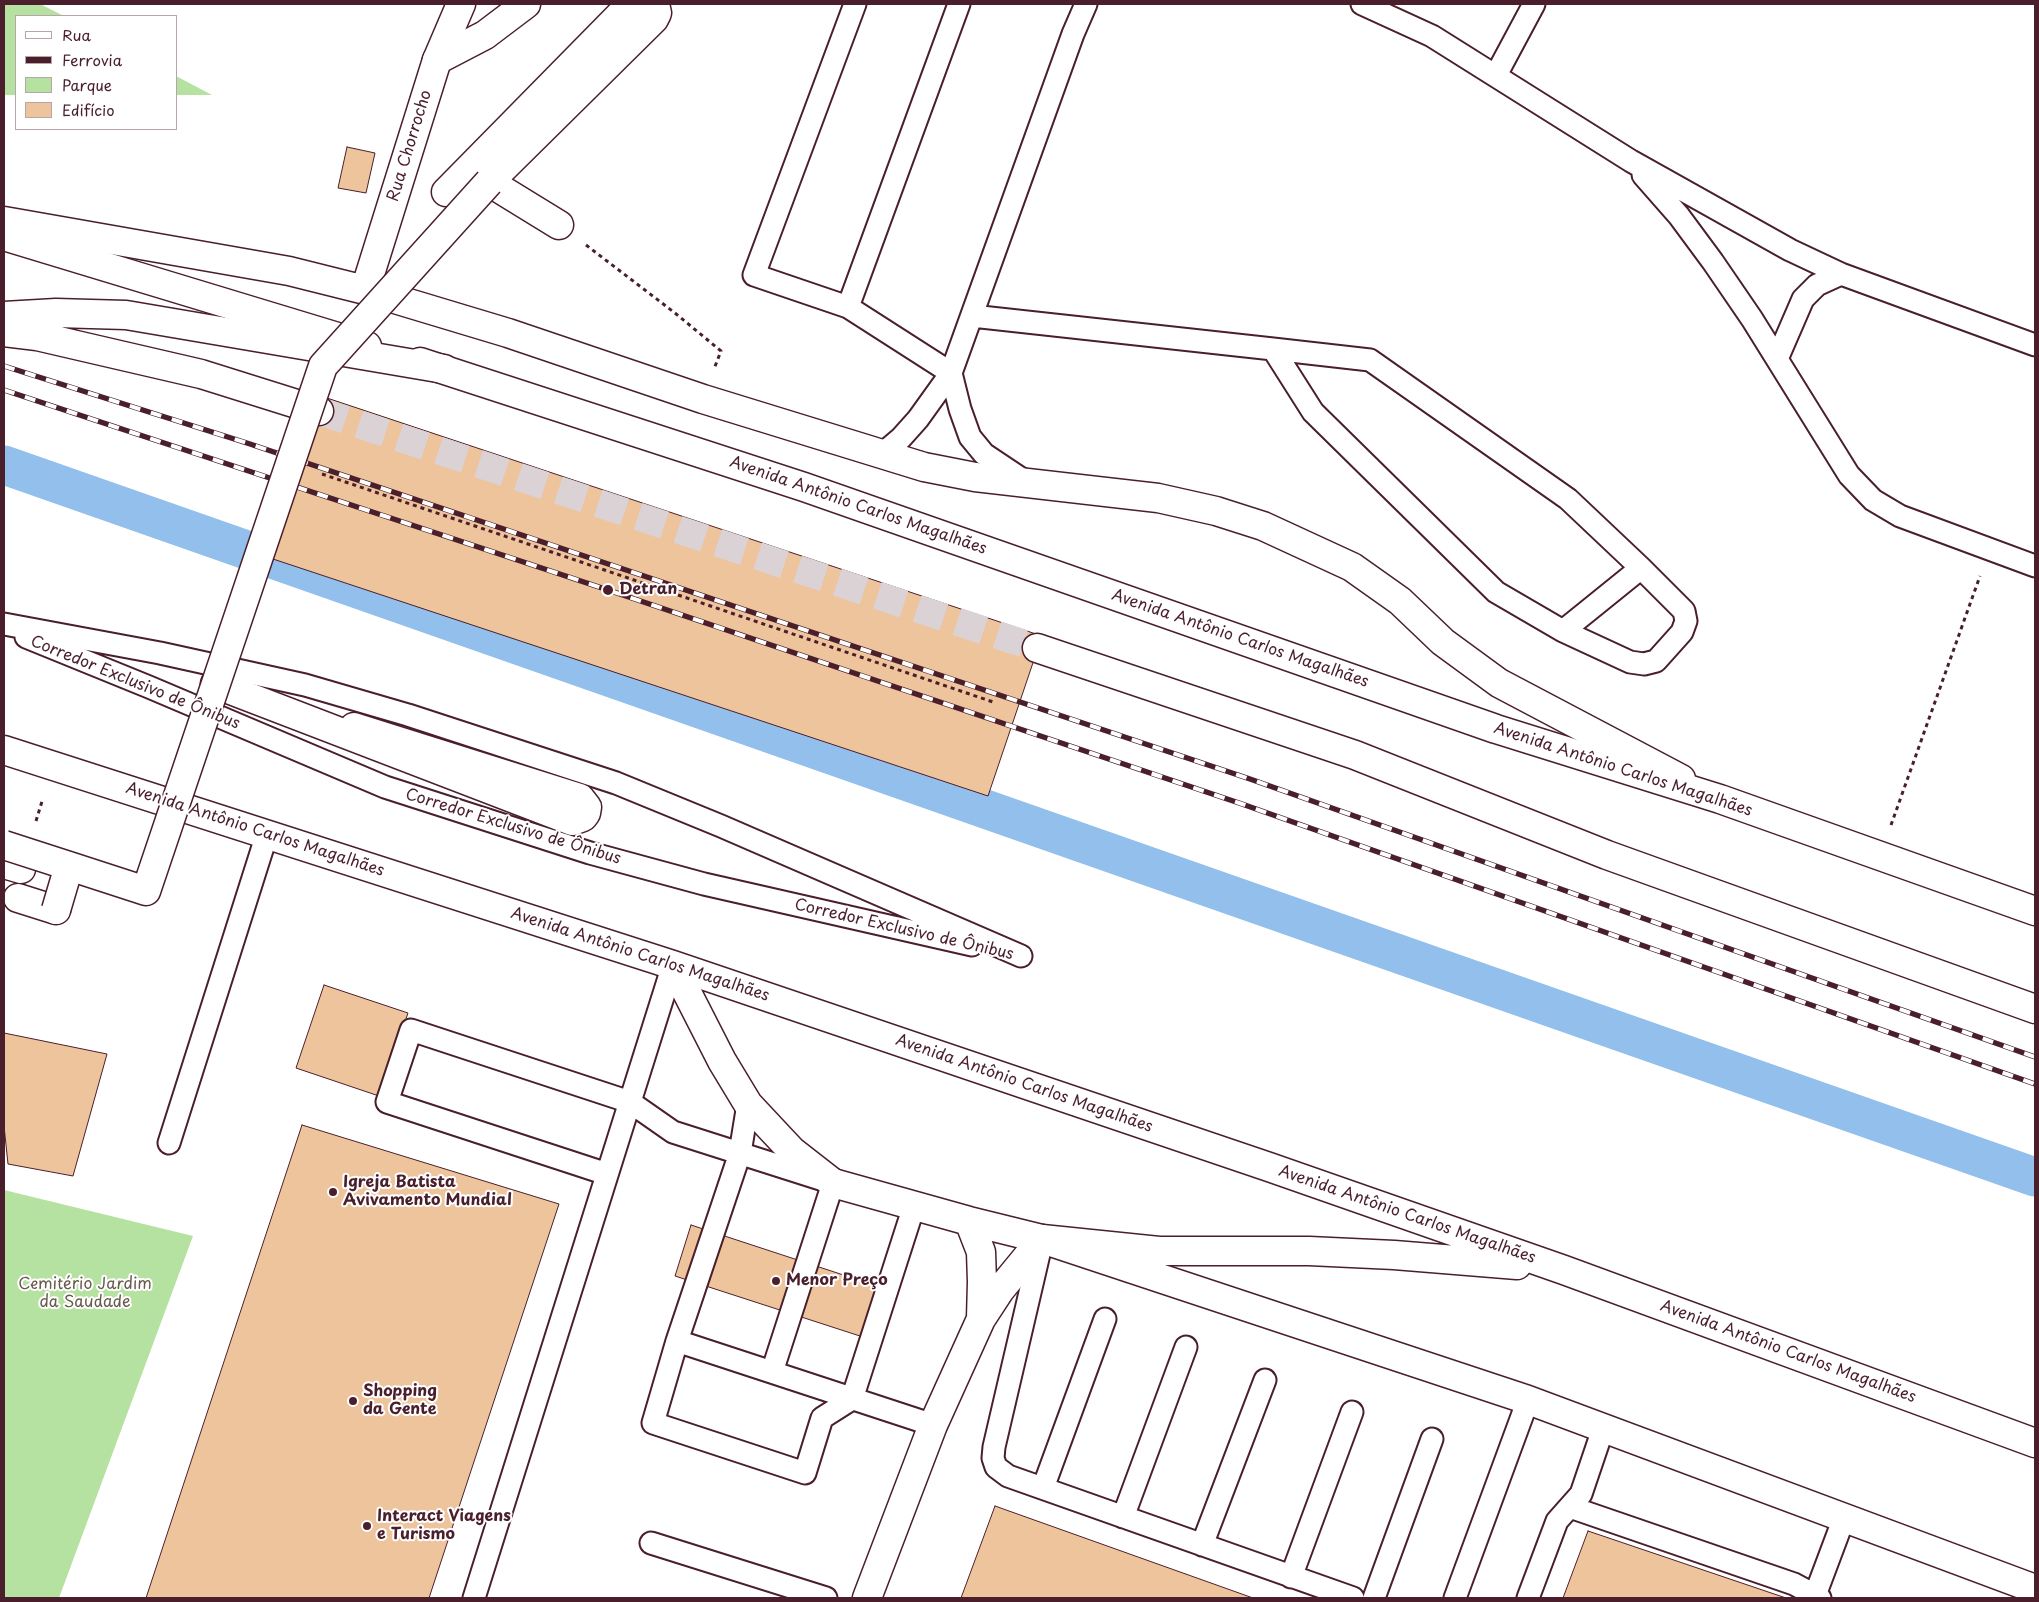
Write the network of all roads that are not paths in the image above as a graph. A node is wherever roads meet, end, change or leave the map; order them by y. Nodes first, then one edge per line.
1 (461, 4) edge
2 (526, 4) edge
3 (632, 4) edge
4 (655, 4) edge
5 (855, 4) edge
6 (959, 4) edge
7 (1086, 4) edge
8 (1362, 4) edge
9 (1534, 4) edge
10 (437, 60) junction
11 (1496, 75) junction
12 (1632, 161) junction
13 (489, 182) junction
14 (446, 192) dead end
15 (4, 221) edge
16 (559, 225) road end
17 (4, 236) edge
18 (1841, 274) junction
19 (365, 290) junction
20 (848, 307) junction
21 (4, 316) edge
22 (972, 316) junction
23 (4, 332) edge
24 (2035, 345) edge
25 (1273, 349) junction
26 (1777, 360) junction
27 (444, 369) junction
28 (951, 374) junction
29 (319, 411) tunnel mouth
30 (881, 454) junction
31 (1030, 484) junction
32 (2035, 566) edge
33 (1641, 568) junction
34 (4, 624) edge
35 (4, 629) edge
36 (1563, 631) junction
37 (1037, 648) tunnel mouth
38 (214, 684) junction
39 (354, 727) dead end
40 (4, 750) edge
41 (1720, 799) junction
42 (267, 834) junction
43 (4, 845) edge
44 (69, 866) junction
45 (18, 898) dead end
46 (2035, 911) edge
47 (674, 965) junction
48 (2035, 1009) edge
49 (630, 1102) junction
50 (748, 1104) junction
51 (168, 1142) dead end
52 (740, 1154) junction
53 (606, 1174) junction
54 (833, 1183) junction
55 (914, 1206) junction
56 (969, 1221) junction
57 (1042, 1239) junction
58 (1564, 1270) junction
59 (981, 1319) junction
60 (1105, 1319) dead end
61 (677, 1340) junction
62 (1186, 1347) dead end
63 (772, 1372) junction
64 (1264, 1380) dead end
65 (852, 1399) junction
66 (1528, 1400) junction
67 (1352, 1412) dead end
68 (934, 1425) junction
69 (1603, 1429) junction
70 (1432, 1439) dead end
71 (2035, 1443) edge
72 (1043, 1488) junction
73 (1570, 1507) junction
74 (1123, 1517) junction
75 (1844, 1518) junction
76 (651, 1544) dead end
77 (1202, 1545) junction
78 (1291, 1577) junction
79 (2035, 1589) edge
80 (1816, 1597) edge
81 (474, 1598) edge
82 (826, 1598) edge
83 (867, 1598) edge
84 (1353, 1598) edge
85 (1374, 1598) edge
86 (1455, 1598) edge
87 (1528, 1598) edge

1 - 10 main road, Rua Chorrocho
2 - 10 main road
3 - 14 main road
4 - 13 main road
5 - 20 lane
6 - 20 lane
7 - 22 lane
8 - 11 lane
9 - 11 lane
10 - 19 main road, Rua Chorrocho
11 - 12 lane
12 - 18 lane
12 - 26 lane
13 - 16 main road
13 - 38 main road, bridge
15 - 19 main road
17 - 27 main road
18 - 24 lane
18 - 26 lane
19 - 30 main road
20 - 28 lane
21 - 27 main road
22 - 25 lane
22 - 28 lane
23 - 29 main road
25 - 33 lane
25 - 36 lane
26 - 32 lane
27 - 41 main road, Avenida Antônio Carlos Magalhães
28 - 30 lane
28 - 31 lane
30 - 31 main road
31 - 41 main road
33 - 36 lane
33 - 36 lane
34 - 35 lane, Corredor Exclusivo de Ônibus
37 - 48 main road
38 - 39 main road
38 - 44 main road, bridge
40 - 42 main road, Avenida Antônio Carlos Magalhães
41 - 46 main road, Avenida Antônio Carlos Magalhães
42 - 47 main road, Avenida Antônio Carlos Magalhães
42 - 51 lane
43 - 44 main road, bridge
44 - 45 main road, bridge
47 - 49 lane
47 - 50 main road
47 - 58 main road, Avenida Antônio Carlos Magalhães
49 - 52 lane
49 - 53 lane
49 - 53 lane
50 - 52 lane
50 - 54 main road
52 - 54 lane
52 - 61 lane
53 - 81 lane
54 - 55 main road
54 - 63 lane
55 - 56 main road
55 - 65 lane
56 - 57 main road
56 - 59 main road
57 - 58 main road
57 - 59 main road
57 - 66 main road
57 - 72 lane
58 - 71 main road, Avenida Antônio Carlos Magalhães
59 - 68 main road
60 - 72 lane
61 - 63 lane
61 - 65 lane
62 - 74 lane
63 - 65 lane
64 - 77 lane
65 - 68 lane
66 - 69 main road
66 - 86 lane
67 - 78 lane
68 - 83 main road
69 - 73 lane
69 - 75 main road
70 - 85 lane
72 - 74 lane
73 - 80 lane
73 - 87 lane
74 - 77 lane
75 - 79 main road
75 - 80 lane
76 - 82 lane
77 - 78 lane
78 - 84 lane

